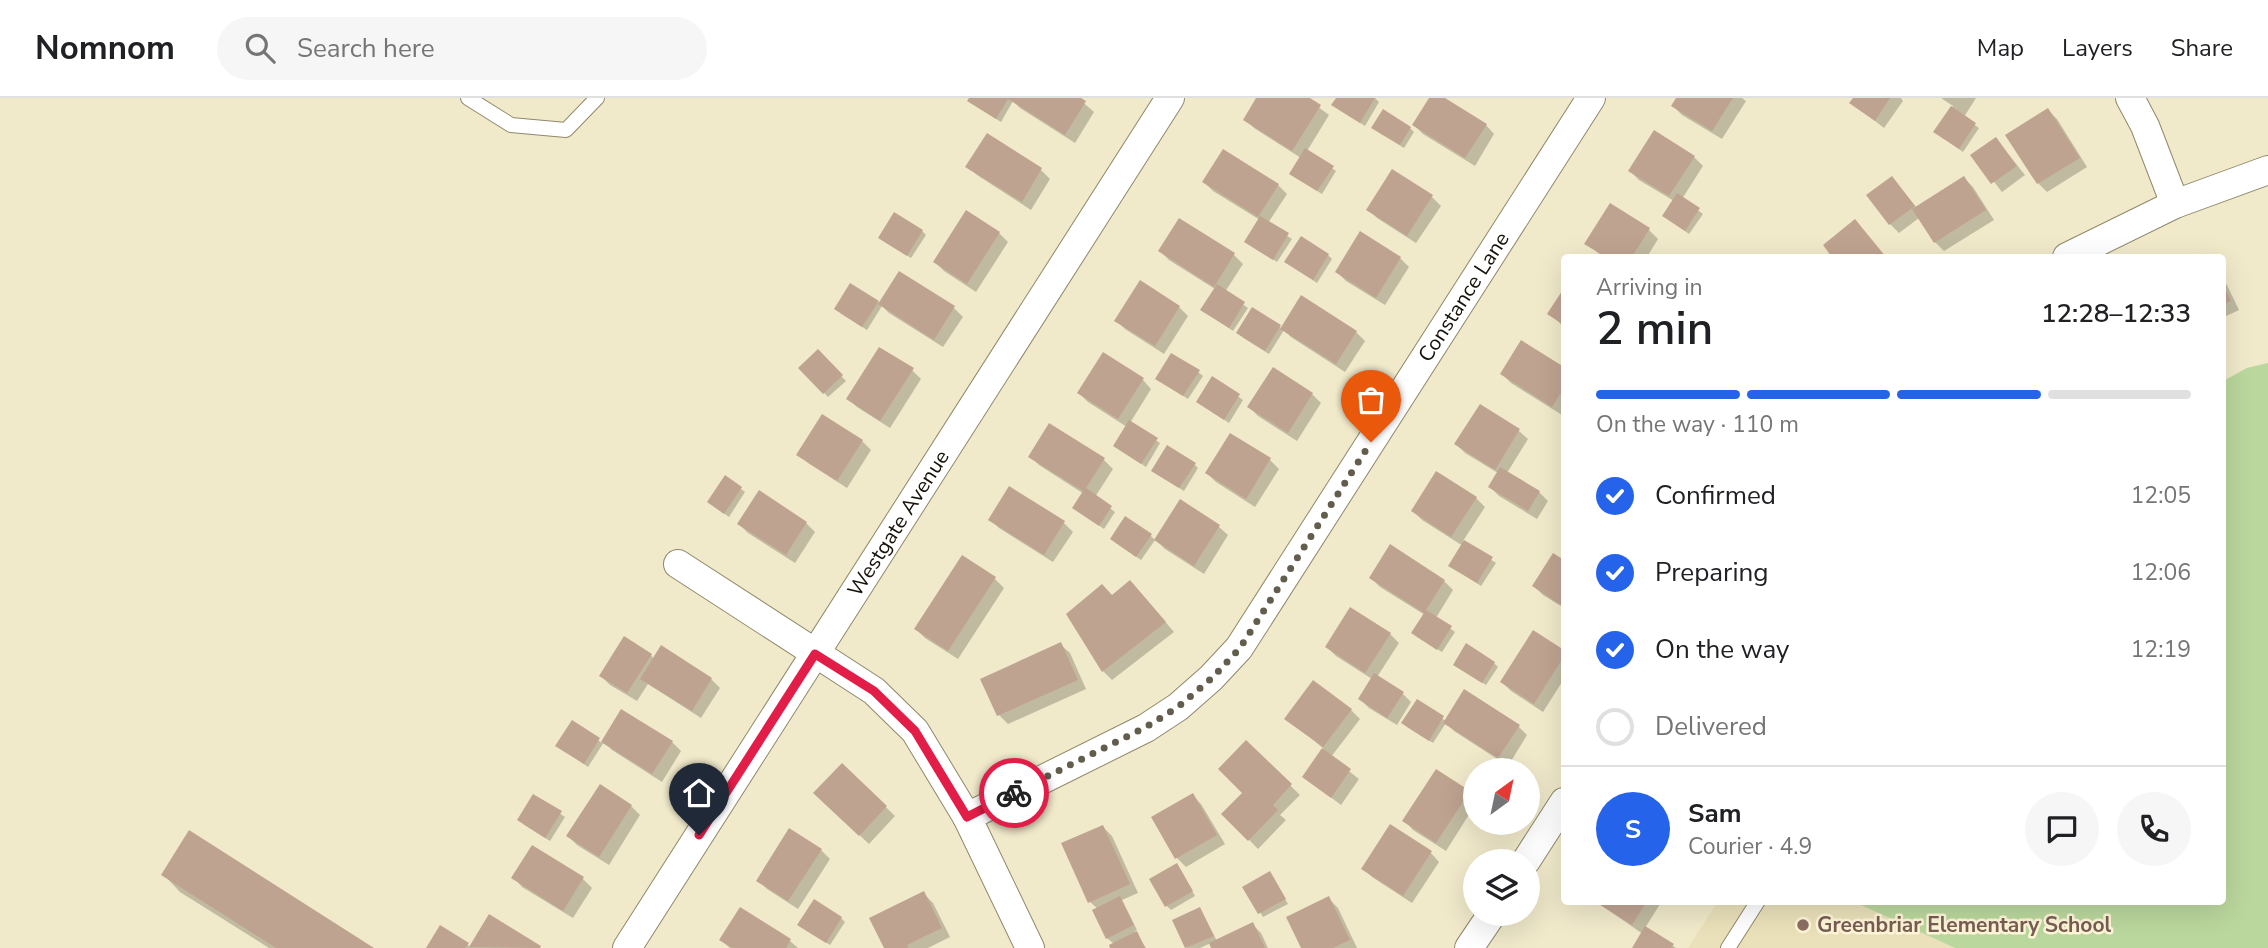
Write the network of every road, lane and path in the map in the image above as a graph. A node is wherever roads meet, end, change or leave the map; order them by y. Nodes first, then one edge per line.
1 (468, 98) edge
2 (597, 98) edge
3 (1170, 98) edge
4 (1591, 98) edge
5 (2130, 98) edge
6 (2268, 170) edge
7 (2175, 204) junction
8 (2073, 254) edge
9 (678, 564) dead end
10 (815, 654) junction
11 (1561, 807) edge
12 (967, 817) junction
13 (1534, 849) edge
14 (1755, 905) edge
15 (1484, 926) edge
16 (627, 948) edge
17 (1030, 948) edge
18 (1469, 948) edge
19 (1728, 948) edge

1 - 2 lane
3 - 10 street, Westgate Avenue
4 - 12 street, Constance Lane
5 - 7 street
6 - 7 street
7 - 8 street
9 - 10 street
10 - 12 street
10 - 16 street, Westgate Avenue
11 - 13 street
12 - 17 street
14 - 19 lane
15 - 18 street

